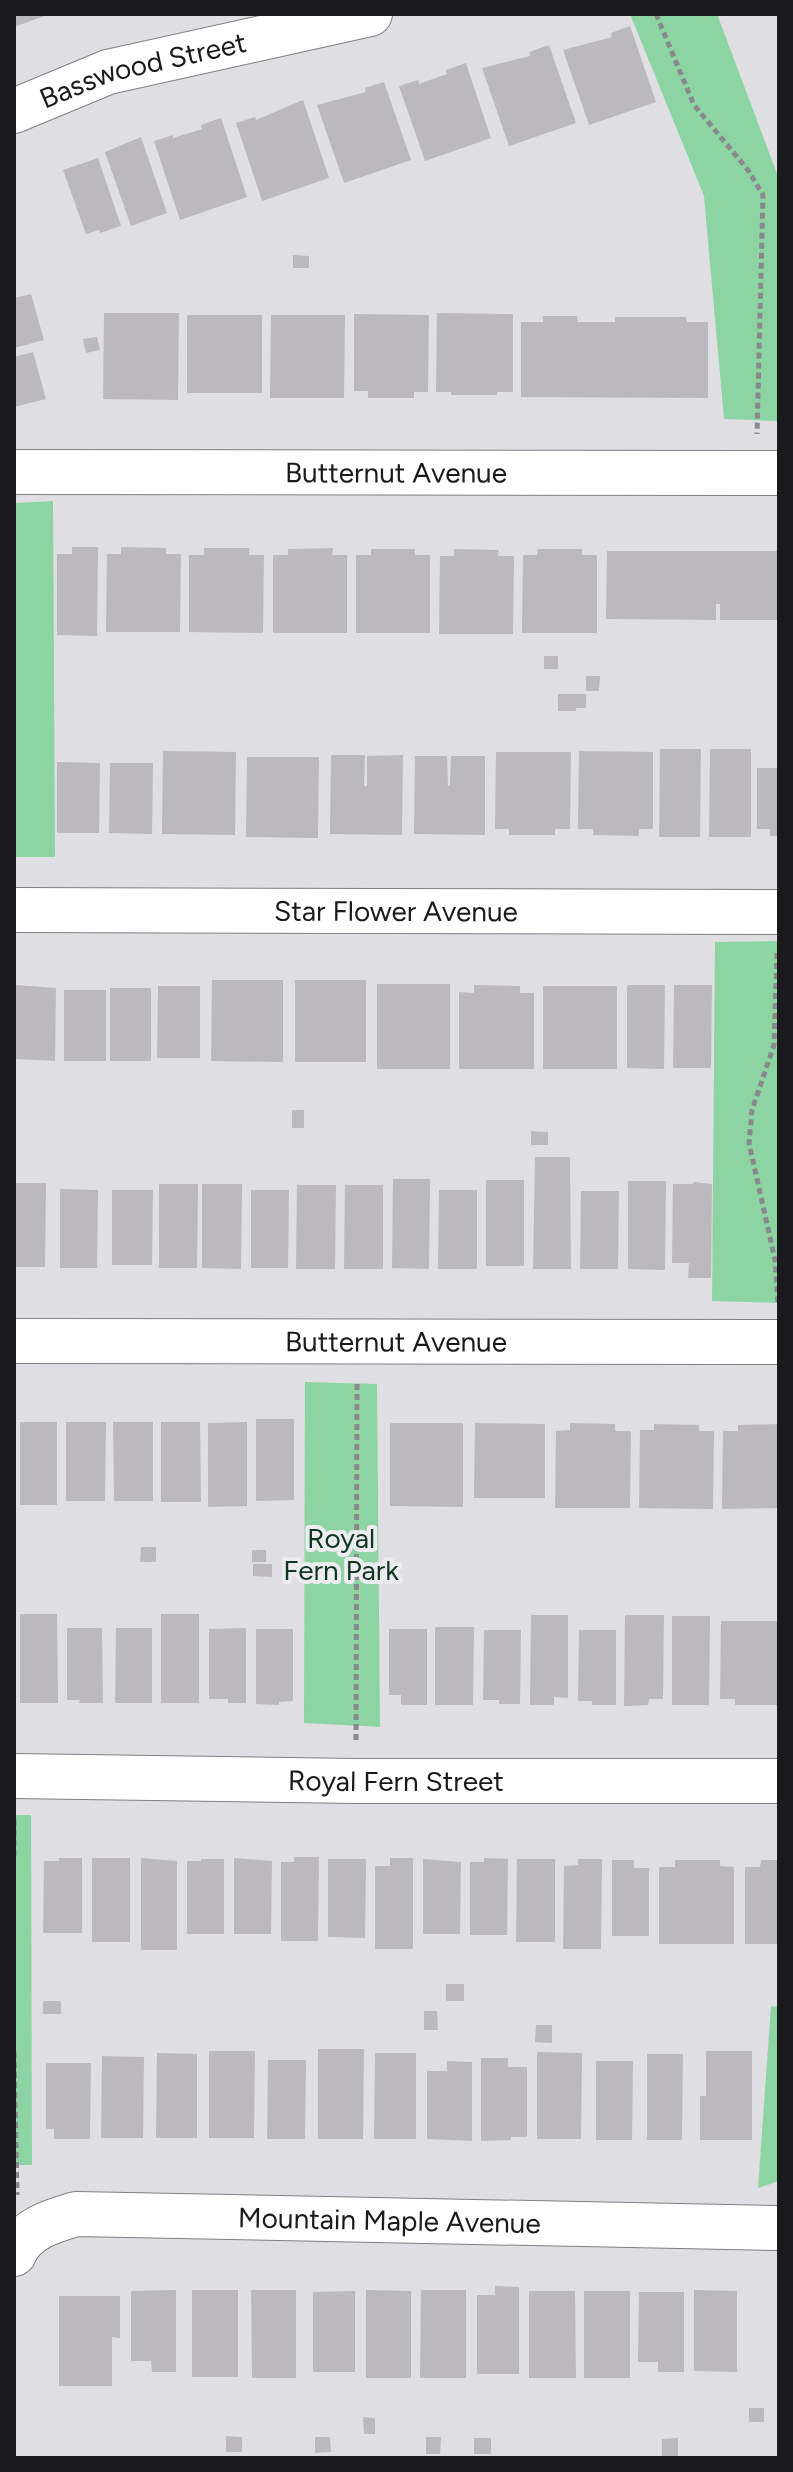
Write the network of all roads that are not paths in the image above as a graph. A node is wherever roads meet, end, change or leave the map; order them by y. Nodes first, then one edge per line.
1 (370, 14) edge
2 (14, 111) edge
3 (14, 472) edge
4 (767, 473) edge
5 (14, 910) edge
6 (776, 912) edge
7 (14, 1341) edge
8 (779, 1342) edge
9 (14, 1776) edge
10 (779, 1781) edge
11 (779, 2228) edge
12 (15, 2247) edge

1 - 2 street, Basswood Street
3 - 4 street, Butternut Avenue
5 - 6 street, Star Flower Avenue
7 - 8 street, Butternut Avenue
9 - 10 street, Royal Fern Street
11 - 12 street, Mountain Maple Avenue

